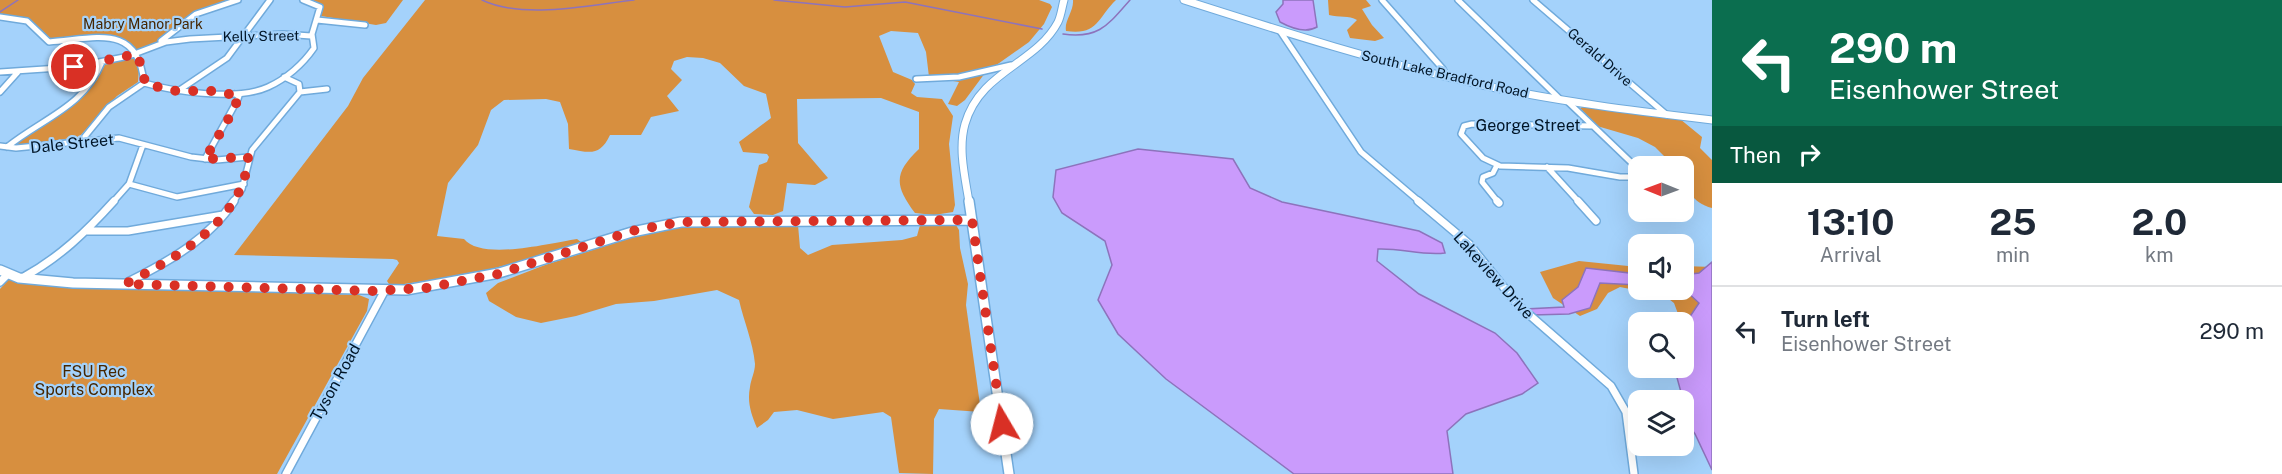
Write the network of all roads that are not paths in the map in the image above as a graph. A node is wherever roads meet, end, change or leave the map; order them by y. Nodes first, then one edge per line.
1 (238, 0) edge
2 (270, 0) edge
3 (303, 0) edge
4 (1064, 0) edge
5 (1184, 0) edge
6 (1382, 0) edge
7 (1458, 0) edge
8 (1533, 0) edge
9 (0, 17) edge
10 (317, 20) junction
11 (365, 25) dead end
12 (1280, 31) junction
13 (311, 36) junction
14 (241, 37) junction
15 (156, 46) junction
16 (136, 54) junction
17 (102, 62) junction
18 (1011, 65) junction
19 (0, 72) edge
20 (18, 72) junction
21 (284, 77) junction
22 (1447, 77) junction
23 (916, 79) dead end
24 (144, 83) junction
25 (327, 89) dead end
26 (178, 91) junction
27 (0, 92) edge
28 (300, 92) junction
29 (234, 93) junction
30 (1564, 100) junction
31 (1667, 115) junction
32 (1712, 120) edge
33 (1593, 126) junction
34 (82, 140) junction
35 (143, 146) junction
36 (2, 147) edge
37 (248, 157) junction
38 (205, 159) junction
39 (1628, 159) edge
40 (1499, 165) junction
41 (1547, 167) junction
42 (1628, 177) edge
43 (129, 184) junction
44 (244, 184) junction
45 (1499, 203) dead end
46 (224, 214) junction
47 (972, 220) junction
48 (1596, 221) dead end
49 (87, 231) junction
50 (4, 272) edge
51 (22, 278) junction
52 (0, 282) edge
53 (125, 284) junction
54 (385, 290) junction
55 (286, 474) edge
56 (1009, 474) edge
57 (1634, 474) edge

1 - 15 street
2 - 14 street
3 - 10 street
4 - 18 main road
5 - 12 main road, South Lake Bradford Road
6 - 22 street
7 - 30 street
8 - 31 street, Gerald Drive
9 - 16 street
10 - 11 street
10 - 13 street
12 - 22 main road, South Lake Bradford Road
12 - 57 street, Lakeview Drive
13 - 14 street, Kelly Street
13 - 21 street
14 - 15 street, Kelly Street
14 - 26 street
15 - 16 street, Kelly Street
16 - 17 street, Kelly Street
16 - 24 street
17 - 20 street, Kelly Street
17 - 36 street
18 - 23 street
18 - 47 main road
19 - 20 street, Kelly Street
20 - 27 street
21 - 28 street
21 - 29 street
22 - 30 main road, South Lake Bradford Road
24 - 26 street
24 - 34 street
25 - 28 street
26 - 29 street
28 - 37 street
29 - 38 street
30 - 31 main road, South Lake Bradford Road
30 - 33 street
31 - 32 main road, South Lake Bradford Road
33 - 39 street
33 - 40 street, George Street
34 - 35 street, Dale Street
34 - 36 street, Dale Street
35 - 38 street, Dale Street
35 - 43 street
37 - 38 street, Dale Street
37 - 44 street
40 - 41 street
40 - 45 street
41 - 42 street
41 - 48 street
43 - 44 street
43 - 49 street
44 - 46 street
46 - 49 street
46 - 53 street
47 - 54 main road
47 - 56 main road
49 - 51 street
50 - 51 main road
50 - 52 street
51 - 53 main road
53 - 54 main road
54 - 55 street, Tyson Road

